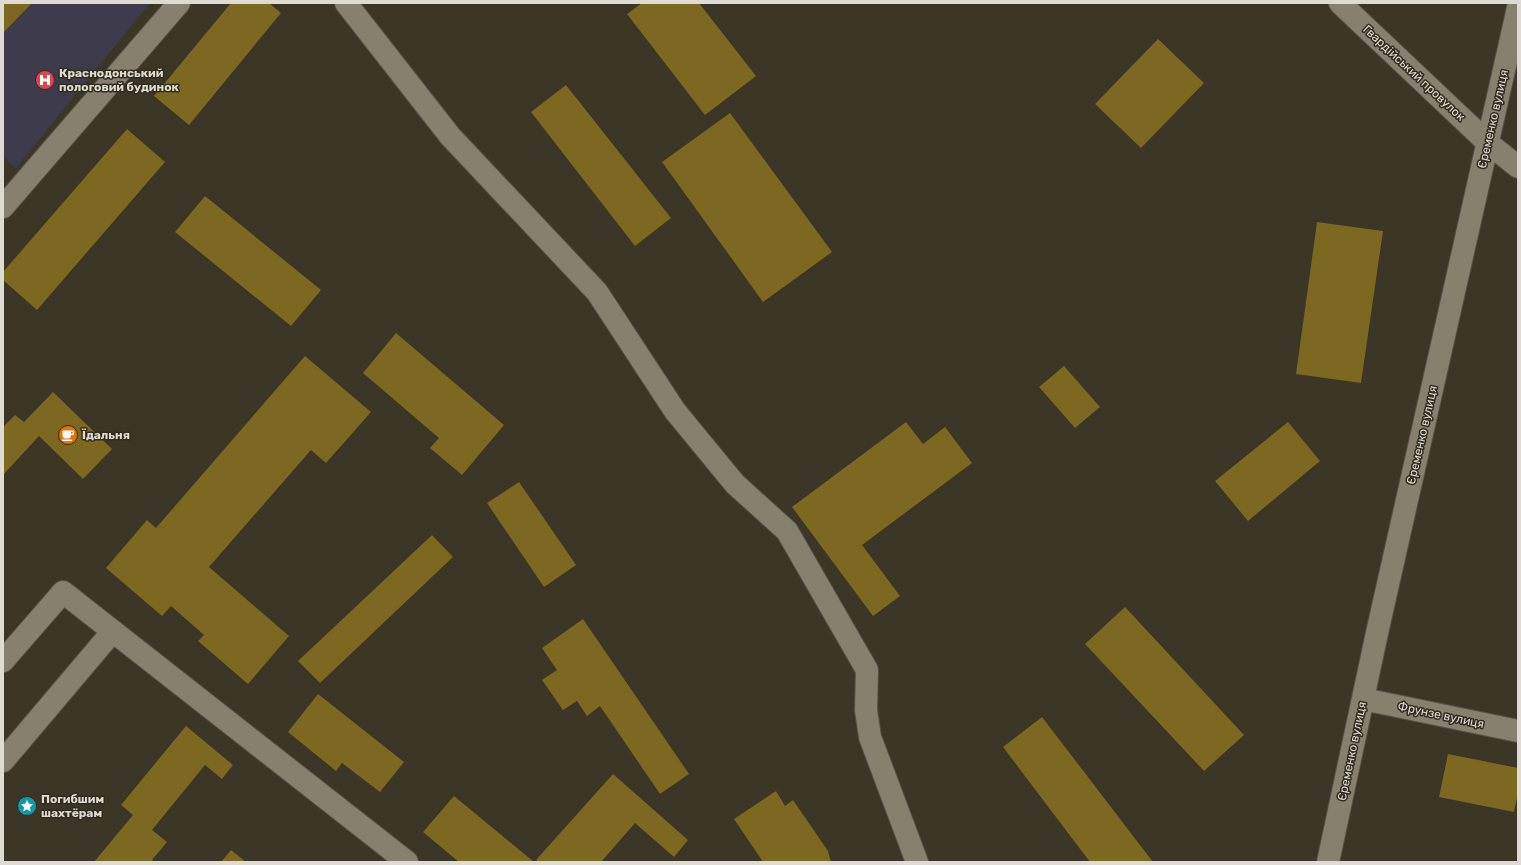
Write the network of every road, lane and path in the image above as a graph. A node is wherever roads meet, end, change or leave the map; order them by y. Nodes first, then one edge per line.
1 (178, 3) edge
2 (346, 3) edge
3 (1340, 3) edge
4 (1518, 8) edge
5 (1488, 143) junction
6 (1518, 167) edge
7 (3, 207) edge
8 (113, 631) junction
9 (3, 661) edge
10 (1363, 699) junction
11 (1518, 731) edge
12 (3, 760) edge
13 (407, 862) edge
14 (917, 862) edge
15 (1328, 862) edge

1 - 7 street
2 - 14 street
3 - 5 street, Гвардійський провулок
4 - 5 street, Єременко вулиця
5 - 6 street, Гвардійський провулок
5 - 10 street, Єременко вулиця
8 - 9 street
8 - 12 street
8 - 13 street
10 - 11 street, Фрунзе вулиця
10 - 15 street, Єременко вулиця

